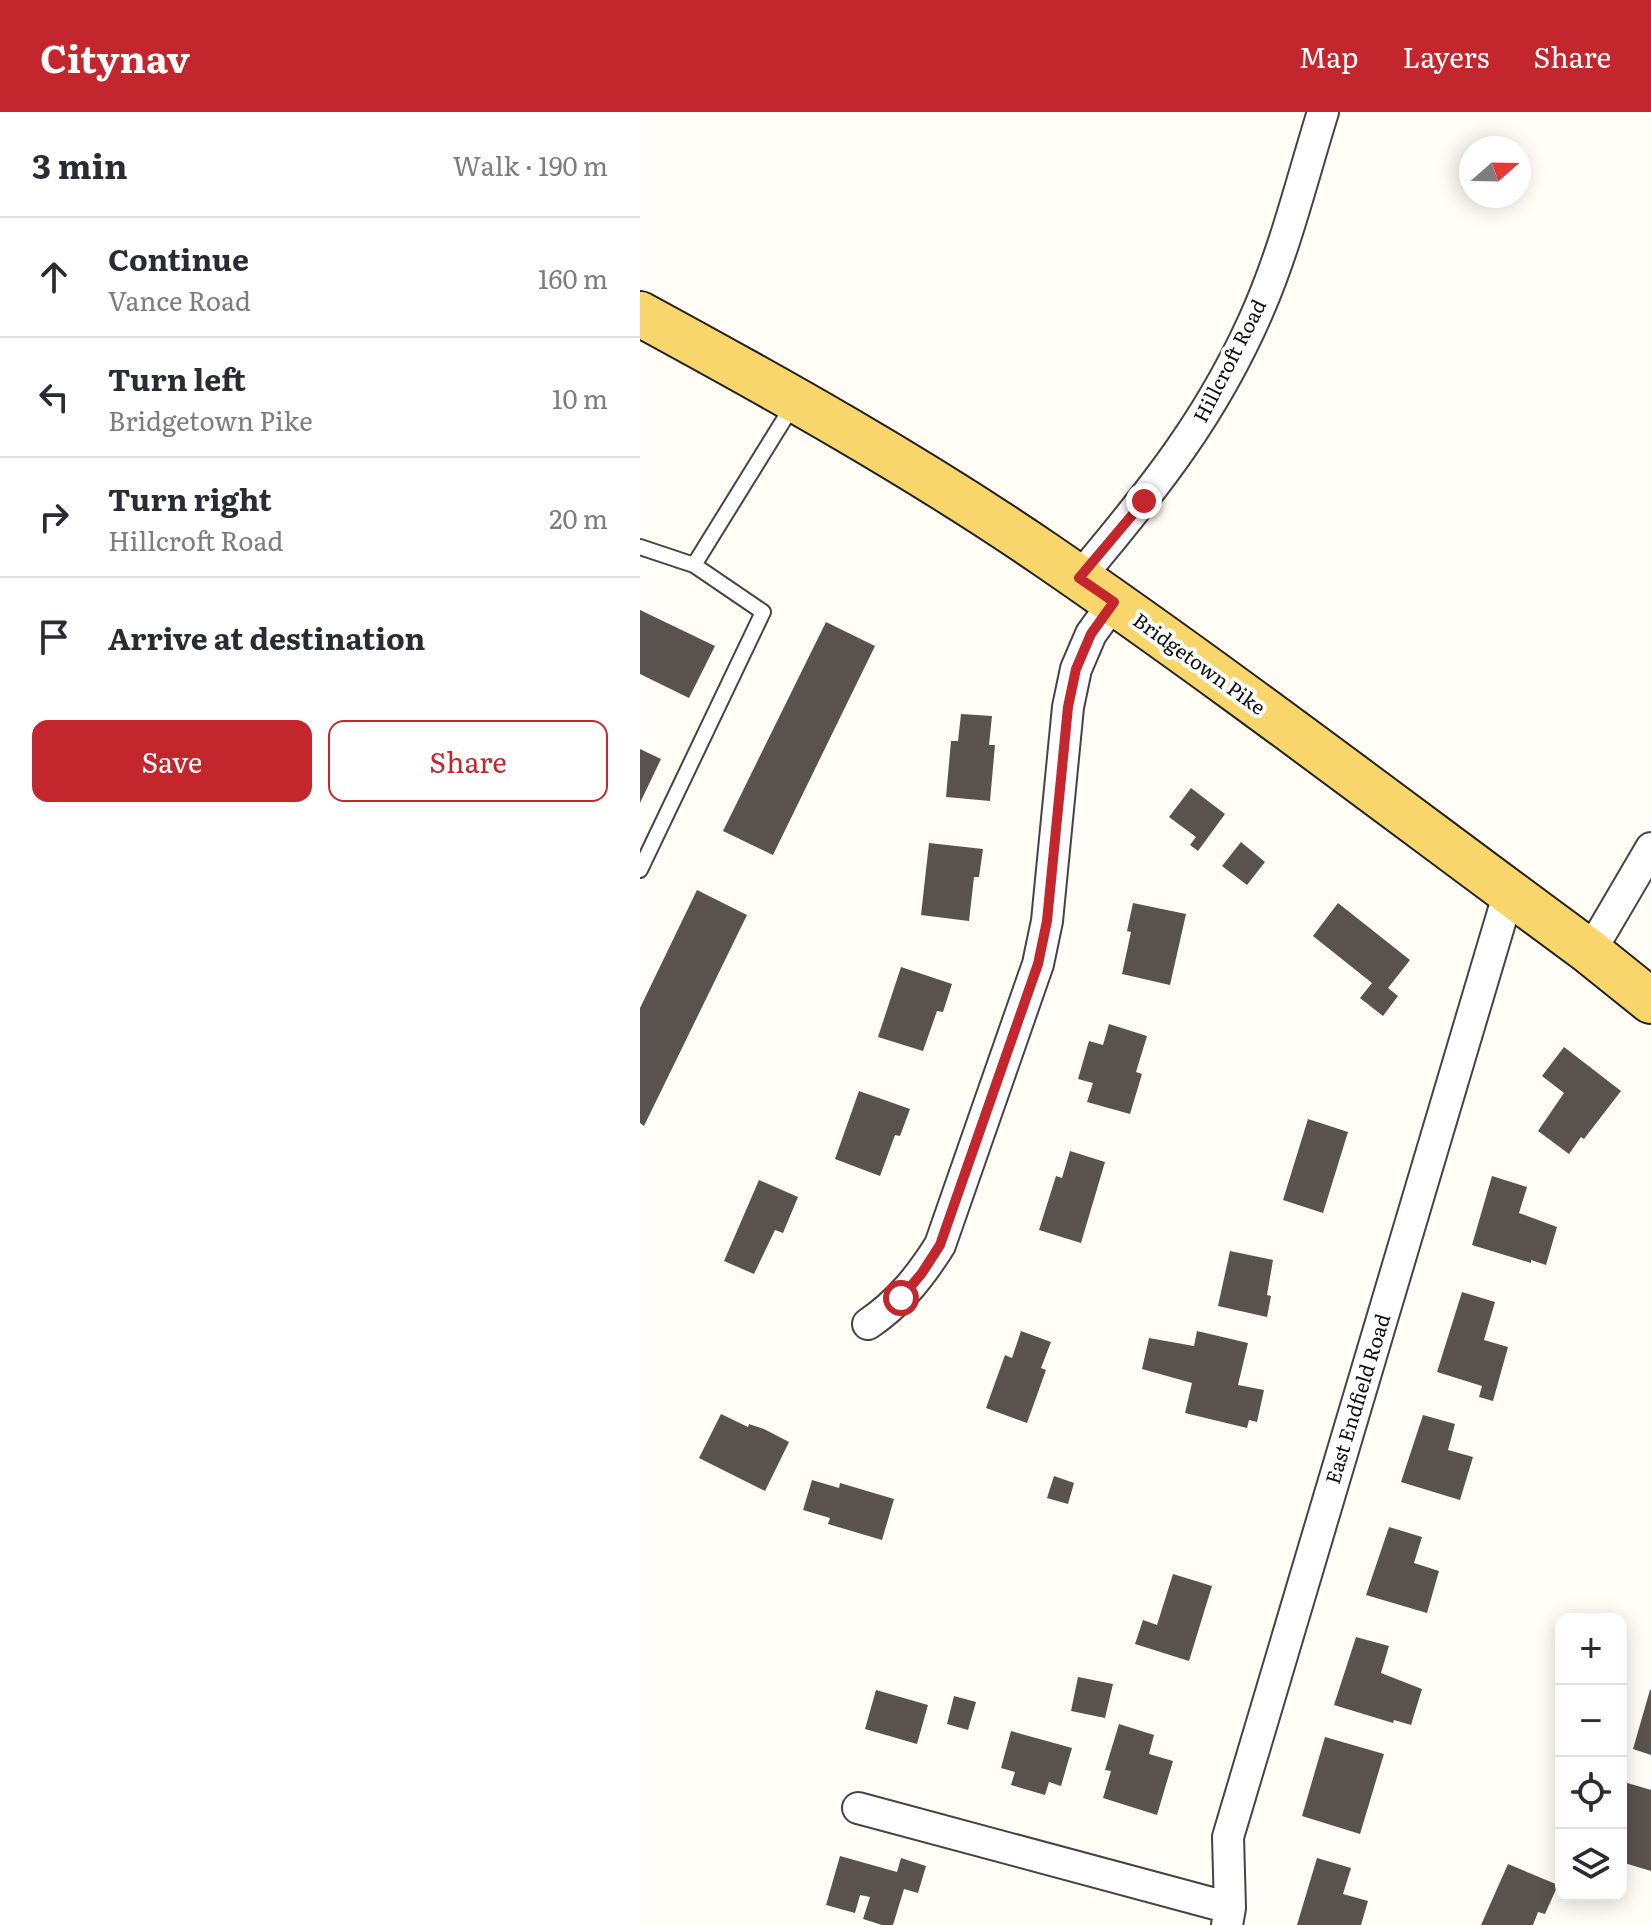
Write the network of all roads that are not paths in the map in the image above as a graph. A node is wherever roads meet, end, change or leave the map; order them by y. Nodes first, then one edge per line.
1 (1323, 112) edge
2 (640, 314) edge
3 (795, 401) junction
4 (640, 547) edge
5 (694, 565) junction
6 (1096, 590) junction
7 (1651, 848) edge
8 (640, 870) edge
9 (1509, 892) junction
10 (1590, 952) junction
11 (1651, 1001) edge
12 (868, 1324) dead end
13 (858, 1808) dead end
14 (1229, 1917) edge

1 - 6 street, Hillcroft Road
2 - 3 main road, Bridgetown Pike
3 - 5 lane
3 - 6 main road, Bridgetown Pike
4 - 5 lane
5 - 8 lane
6 - 9 main road, Bridgetown Pike
6 - 12 street, Hillcroft Road
7 - 10 street
9 - 10 main road, Bridgetown Pike
9 - 14 street, East Endfield Road
10 - 11 main road, Bridgetown Pike
13 - 14 street, East Endfield Road

